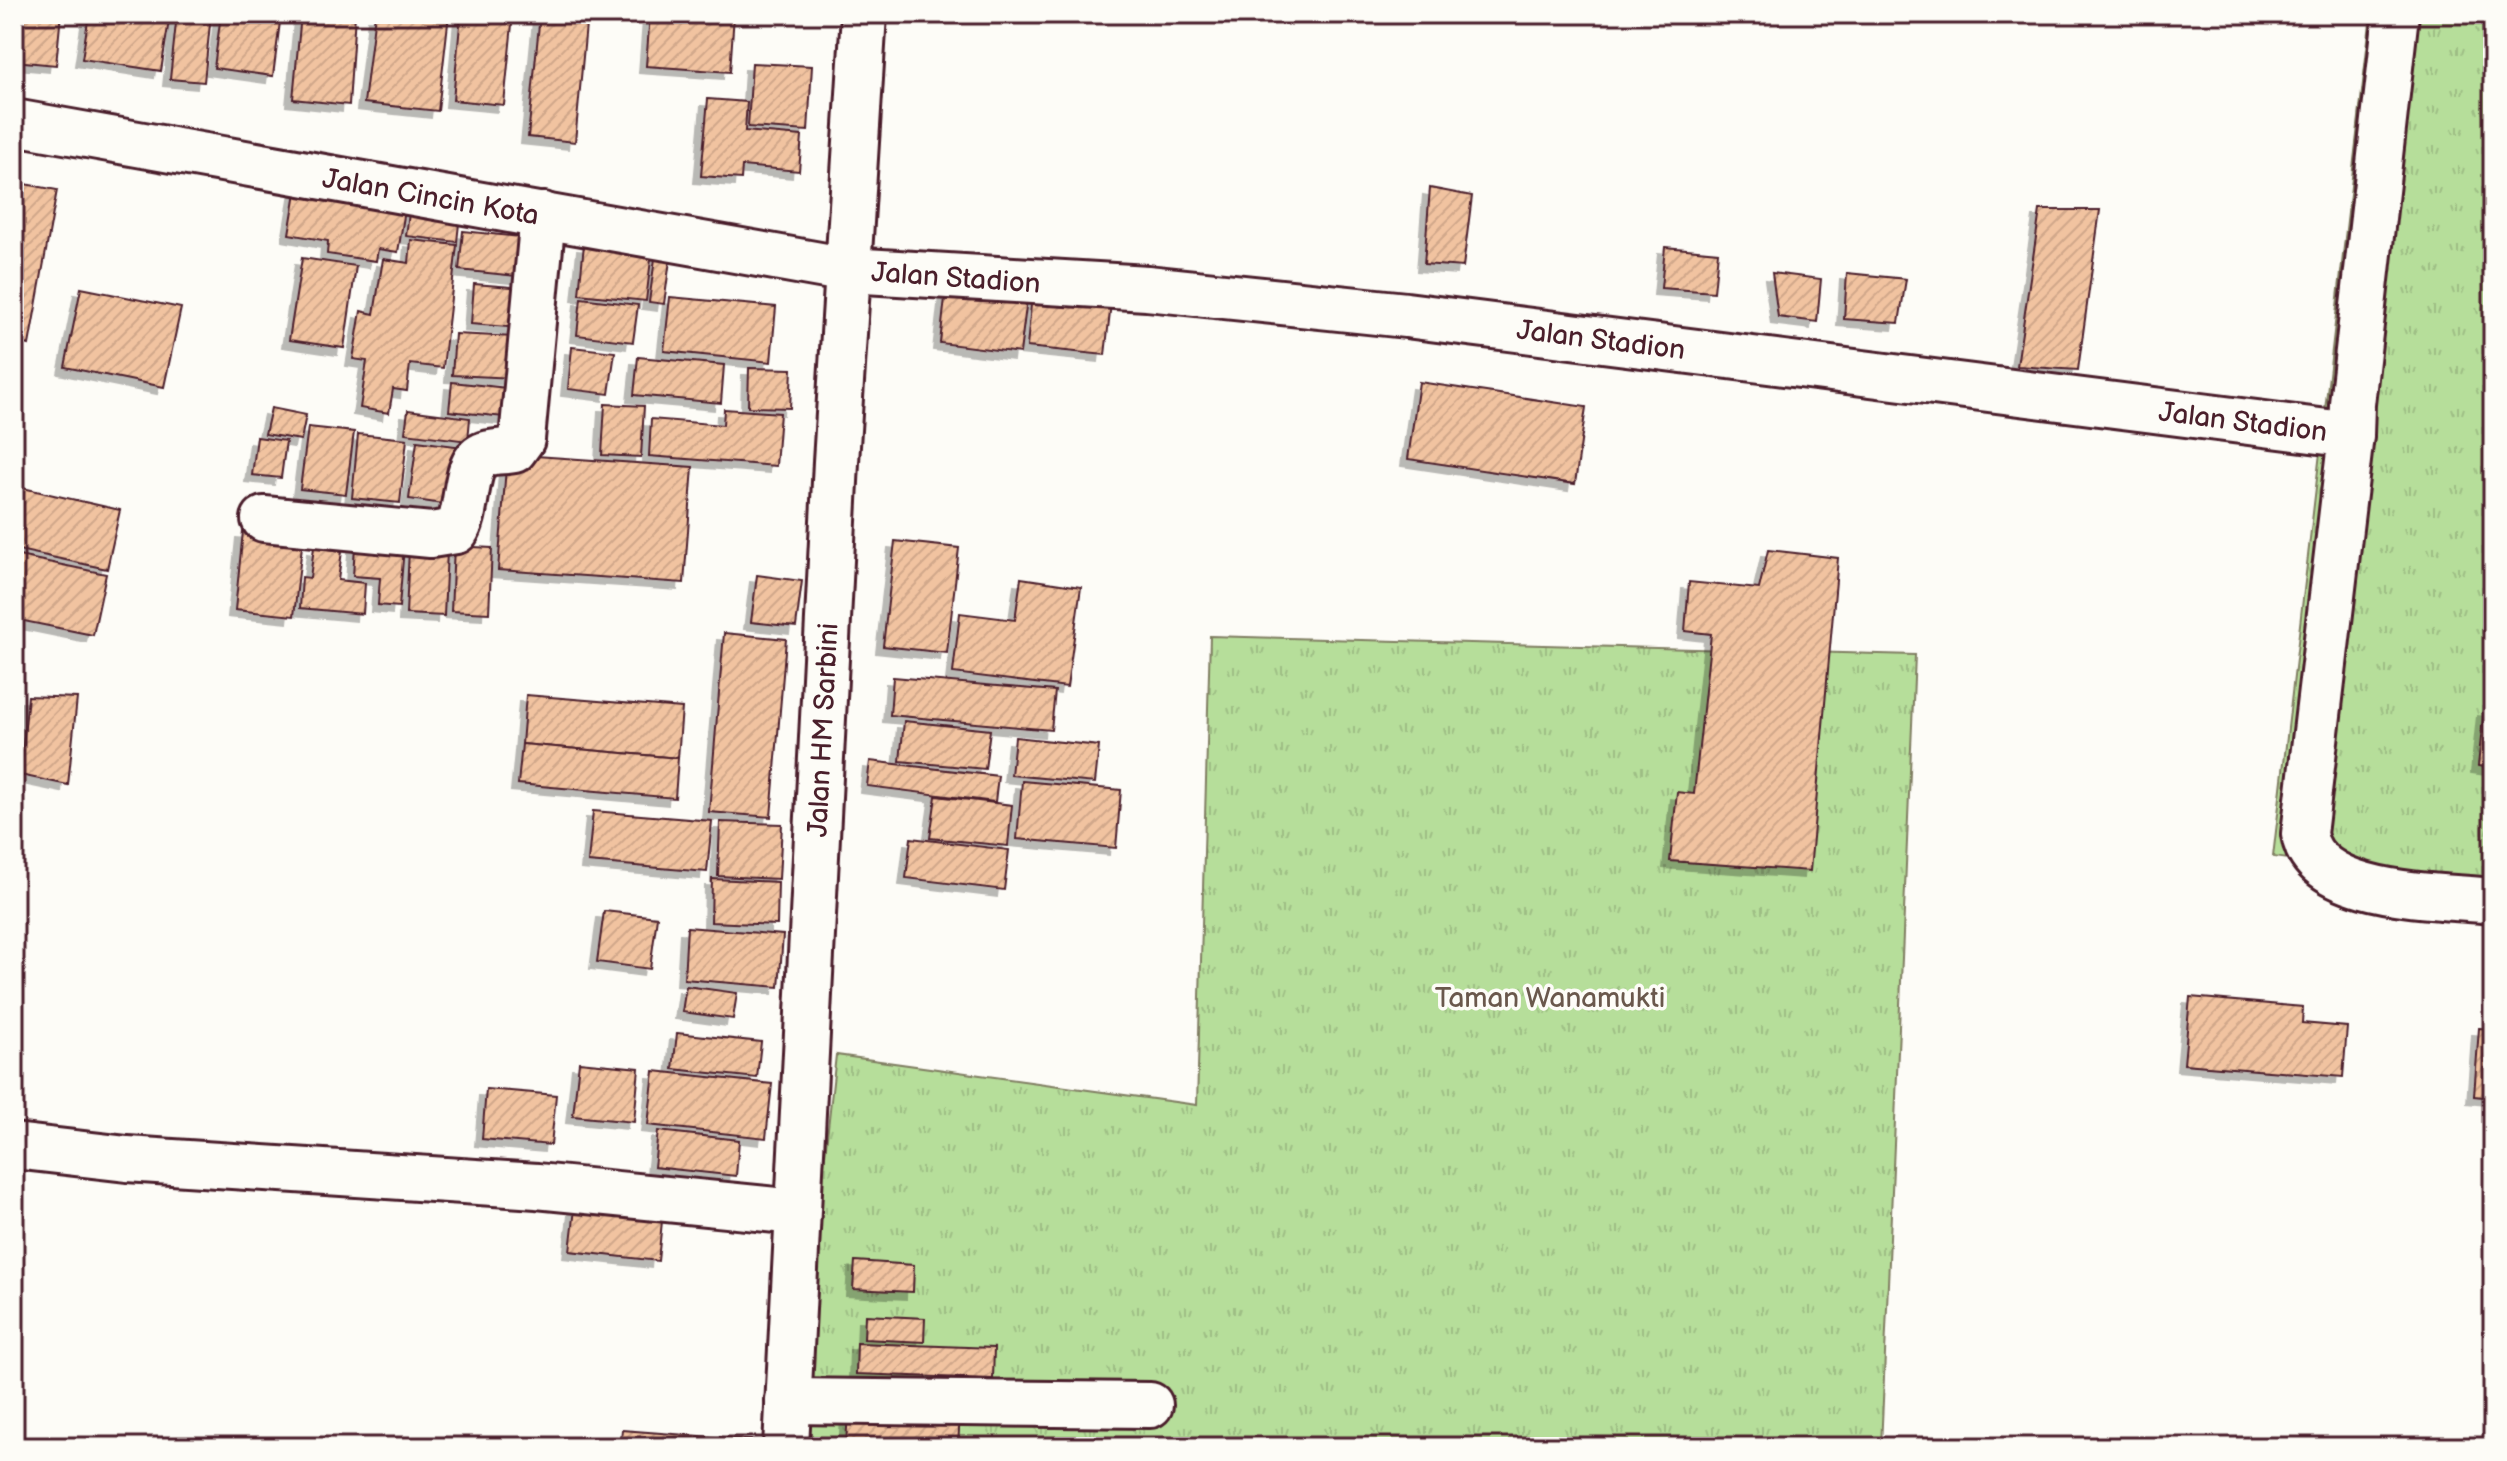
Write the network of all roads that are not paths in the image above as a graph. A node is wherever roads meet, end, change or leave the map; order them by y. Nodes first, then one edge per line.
1 (864, 14) edge
2 (2396, 14) edge
3 (14, 122) edge
4 (543, 215) junction
5 (848, 270) junction
6 (2351, 435) junction
7 (264, 519) dead end
8 (2493, 901) edge
9 (14, 1146) edge
10 (796, 1212) junction
11 (788, 1401) junction
12 (1150, 1405) dead end
13 (786, 1447) edge

1 - 5 street, Jalan HM Sarbini
2 - 6 street, Jalan Stadion
3 - 4 street, Jalan Cincin Kota
4 - 5 street, Jalan Cincin Kota
4 - 7 street
5 - 6 street, Jalan Stadion
5 - 10 street, Jalan HM Sarbini
6 - 8 street, Jalan Stadion
9 - 10 street
10 - 11 street, Jalan HM Sarbini
11 - 12 street
11 - 13 street, Jalan HM Sarbini

